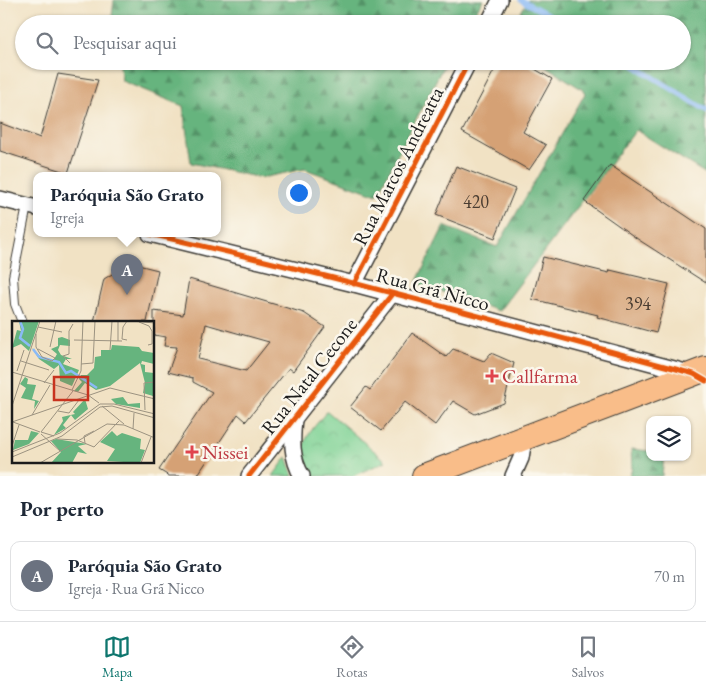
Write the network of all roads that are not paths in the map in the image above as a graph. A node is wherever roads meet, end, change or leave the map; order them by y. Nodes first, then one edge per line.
1 (499, 2) edge
2 (492, 15) edge
3 (464, 70) edge
4 (0, 199) edge
5 (32, 207) edge
6 (162, 237) edge
7 (354, 284) junction
8 (392, 294) junction
9 (22, 321) edge
10 (702, 375) edge
11 (294, 419) junction
12 (524, 439) junction
13 (249, 476) edge
14 (302, 476) edge
15 (424, 476) edge
16 (513, 476) edge

1 - 2 street
3 - 7 street, Rua Marcos Andreatta
4 - 5 street
5 - 9 lane
6 - 7 street, Rua Grã Nicco
7 - 8 street, Rua Grã Nicco
8 - 10 street, Rua Grã Nicco
8 - 11 street, Rua Natal Cecone
10 - 12 main road
11 - 13 street, Rua Natal Cecone
11 - 14 street
12 - 15 main road
12 - 16 street

